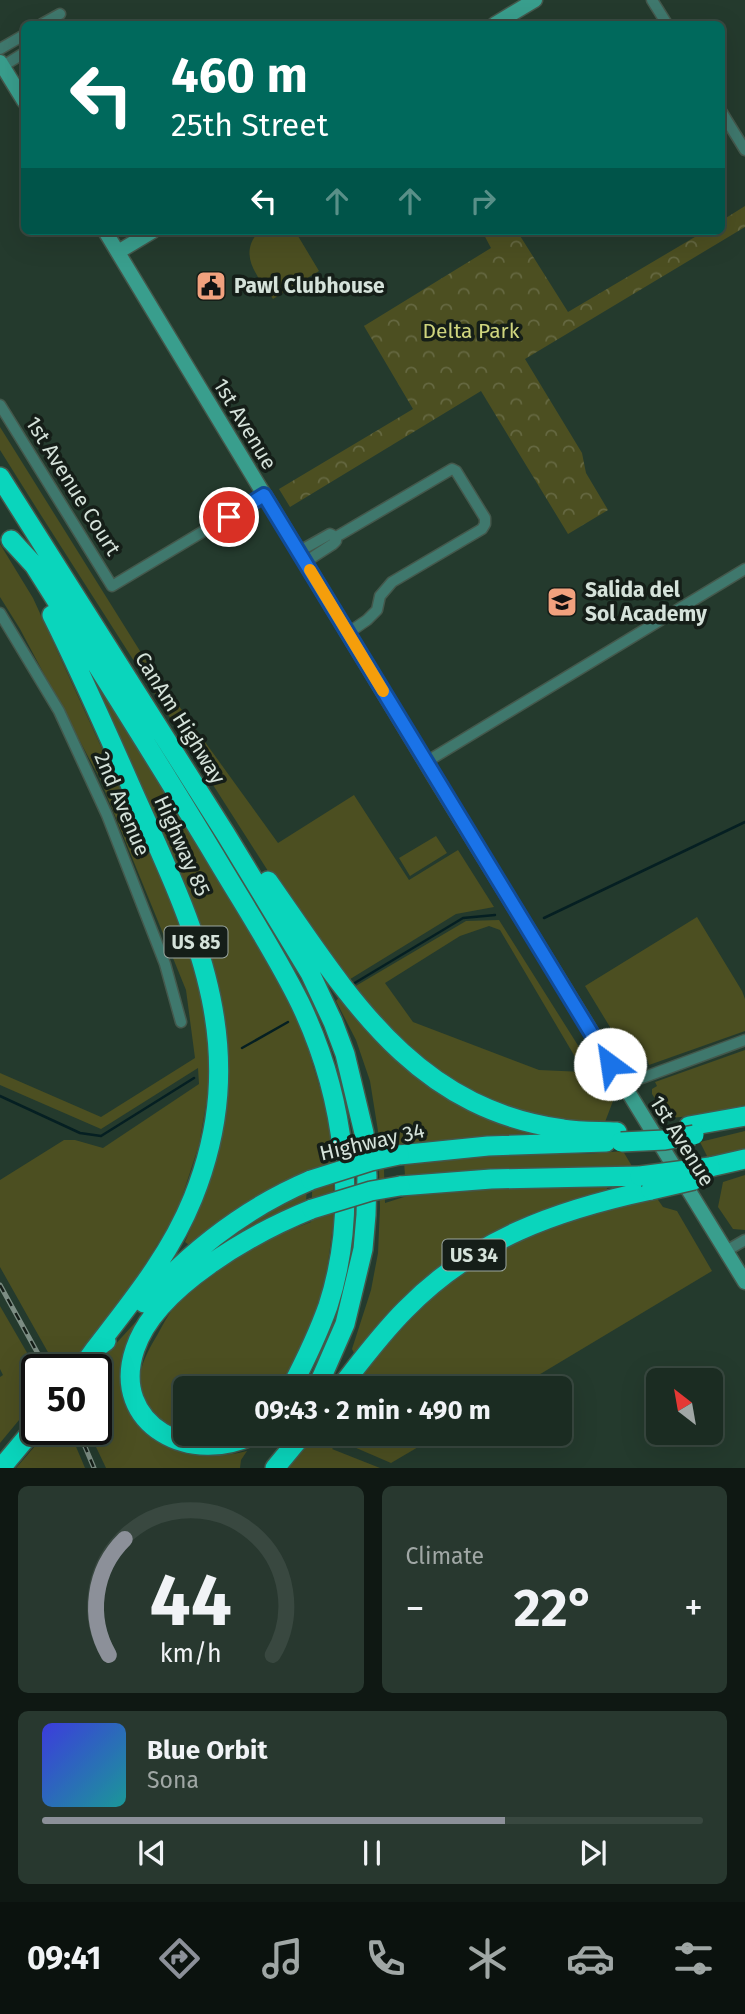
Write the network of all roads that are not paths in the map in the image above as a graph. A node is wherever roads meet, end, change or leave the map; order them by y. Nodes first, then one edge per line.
1 (536, 0) edge
2 (652, 0) edge
3 (60, 14) dead end
4 (47, 21) edge
5 (500, 21) edge
6 (665, 21) edge
7 (21, 37) edge
8 (0, 50) edge
9 (21, 56) edge
10 (3, 71) edge
11 (21, 97) edge
12 (725, 118) edge
13 (745, 150) edge
14 (107, 235) edge
15 (146, 235) edge
16 (118, 252) junction
17 (0, 405) edge
18 (0, 477) edge
19 (264, 495) junction
20 (0, 523) edge
21 (11, 540) junction
22 (302, 557) junction
23 (745, 569) edge
24 (0, 613) edge
25 (348, 633) junction
26 (426, 762) junction
27 (225, 833) junction
28 (181, 1022) dead end
29 (745, 1040) edge
30 (623, 1085) junction
31 (745, 1116) edge
32 (745, 1123) edge
33 (691, 1131) junction
34 (619, 1137) junction
35 (745, 1159) edge
36 (745, 1167) edge
37 (714, 1171) junction
38 (645, 1183) junction
39 (745, 1240) edge
40 (726, 1251) junction
41 (745, 1282) edge
42 (91, 1354) edge
43 (94, 1354) edge
44 (297, 1376) edge
45 (322, 1376) edge
46 (350, 1376) edge
47 (21, 1432) edge
48 (21, 1443) edge
49 (173, 1445) edge
50 (176, 1446) edge
51 (236, 1446) edge
52 (285, 1446) edge
53 (292, 1446) edge
54 (0, 1454) edge
55 (1, 1468) edge
56 (274, 1468) edge

1 - 5 main road
2 - 6 street
3 - 4 street
7 - 8 street
9 - 10 street
10 - 11 main road
12 - 13 street
14 - 16 main road, 1st Avenue
15 - 16 main road
16 - 19 main road, 1st Avenue
17 - 19 street, 1st Avenue Court
18 - 27 highway, CanAm Highway
19 - 22 main road, 1st Avenue
20 - 21 highway, Highway 85 / US 85
21 - 42 highway, Highway 85 / US 85
21 - 44 highway
22 - 25 main road, 1st Avenue
22 - 25 street
23 - 26 street
24 - 28 street, 2nd Avenue
25 - 26 main road, 1st Avenue
26 - 30 main road, 1st Avenue
27 - 34 highway
27 - 45 highway
29 - 30 street
30 - 40 main road, 1st Avenue
31 - 33 highway
32 - 33 highway
33 - 34 highway
34 - 43 highway, Highway 34, bridge
35 - 37 highway
36 - 37 highway, US 34
37 - 38 highway, US 34, bridge
38 - 46 highway, US 34
38 - 49 highway, bridge
39 - 40 street
40 - 41 main road, 1st Avenue
47 - 54 highway
48 - 55 highway
50 - 51 highway, bridge
52 - 56 highway
53 - 56 highway

